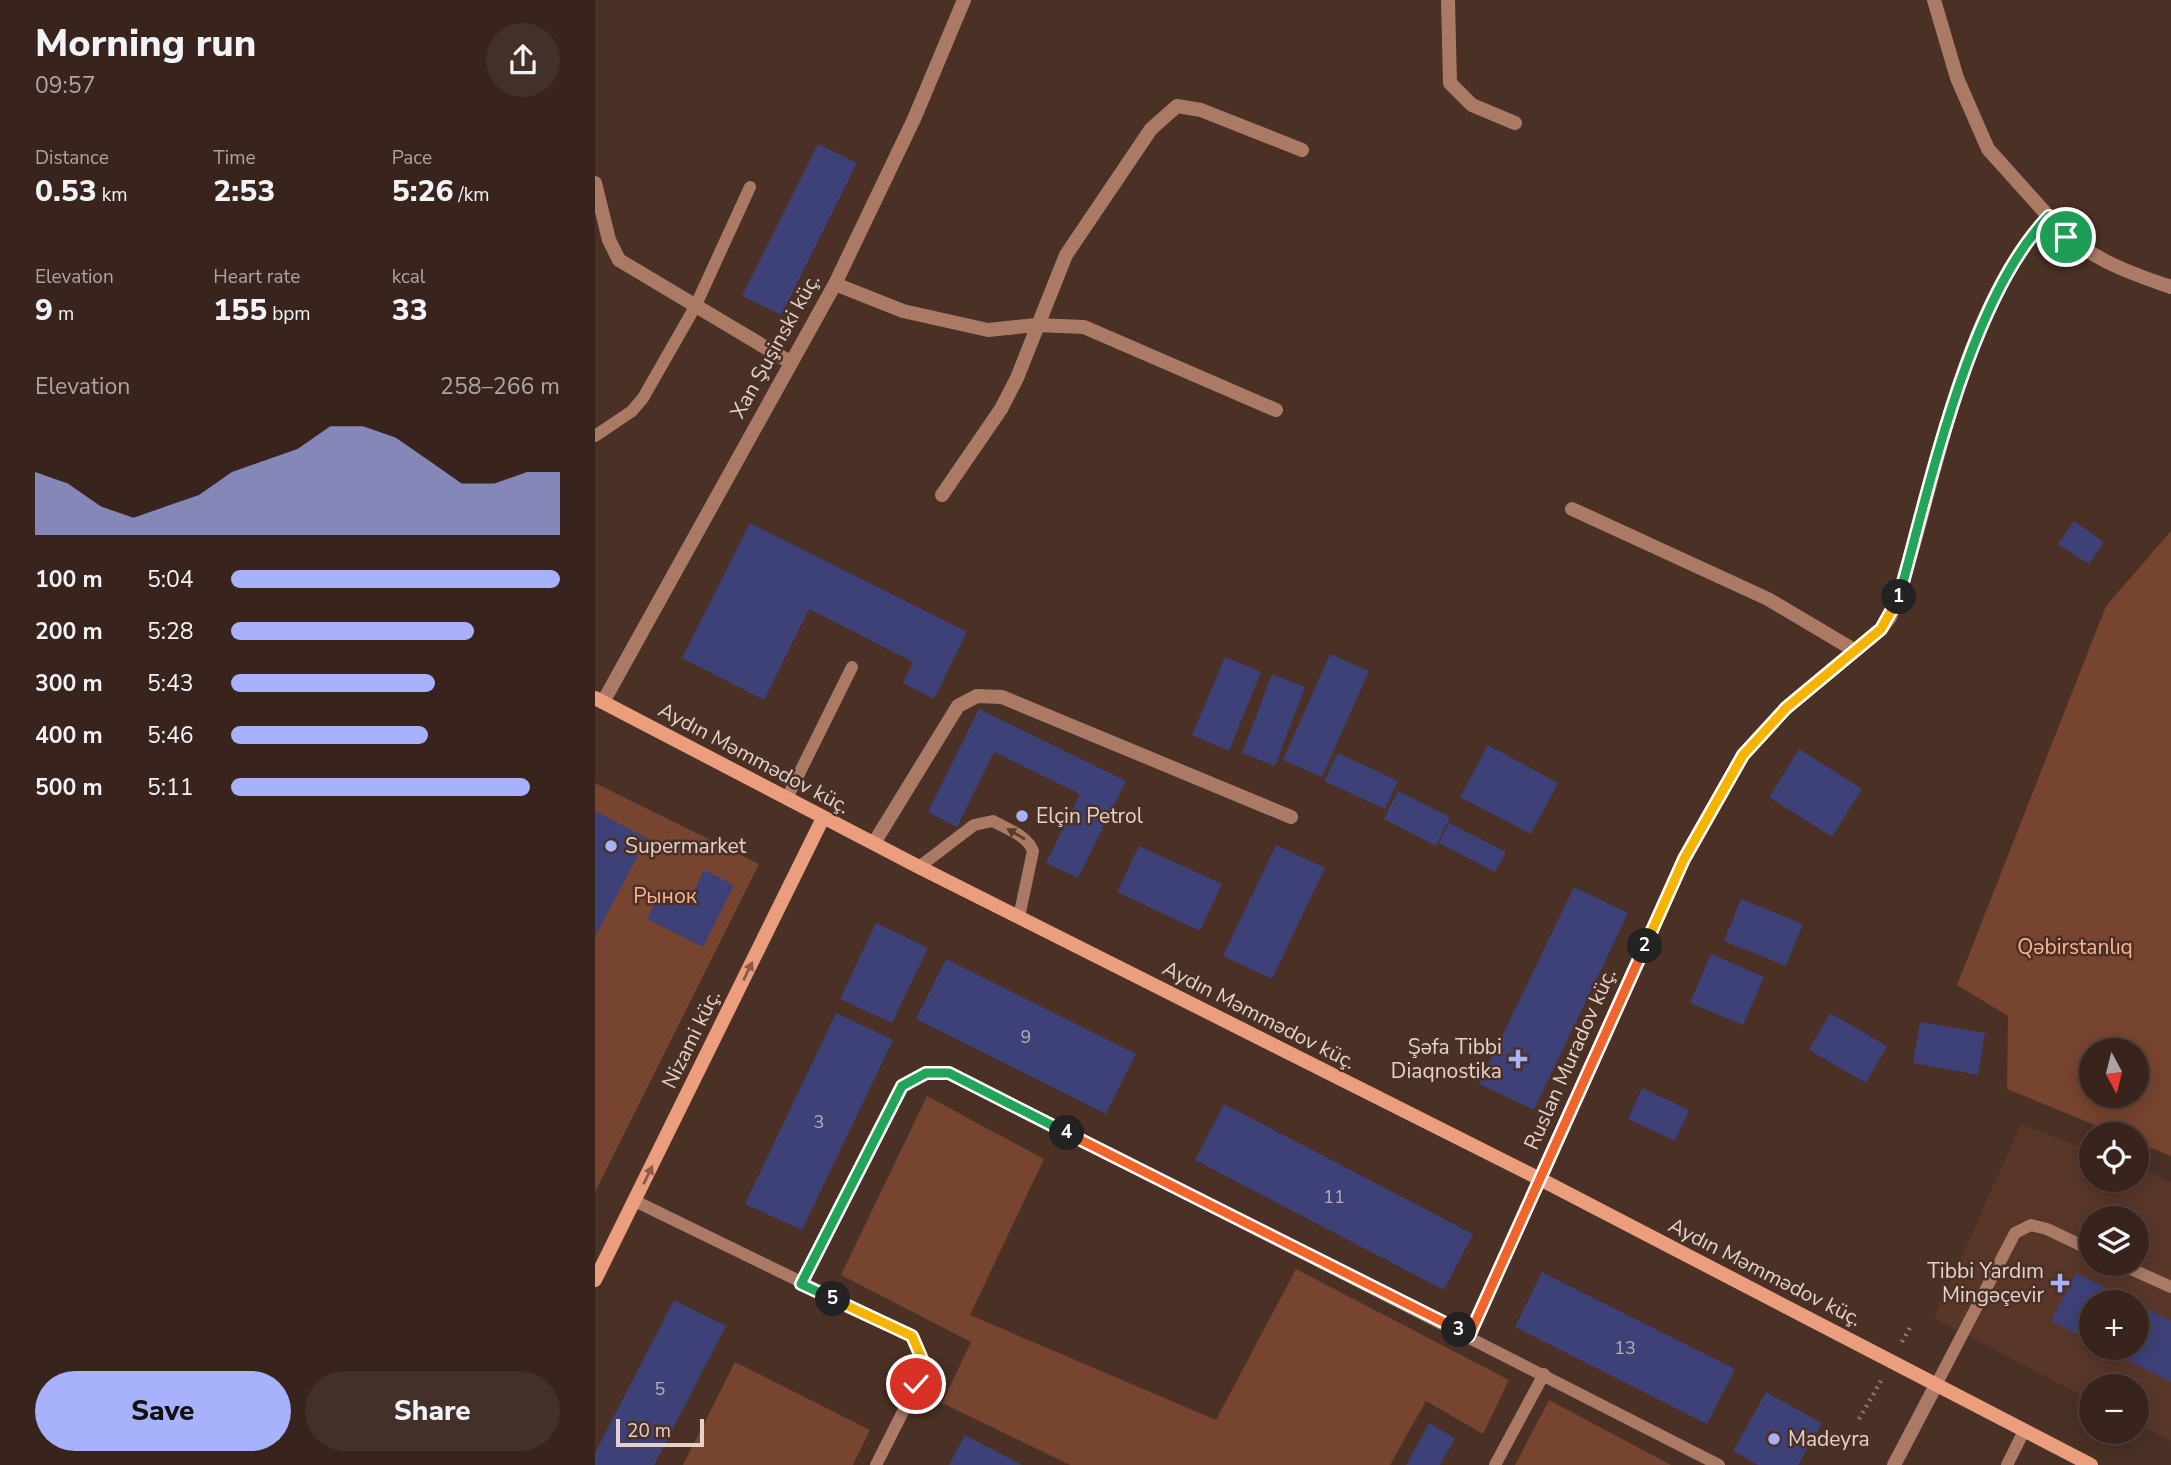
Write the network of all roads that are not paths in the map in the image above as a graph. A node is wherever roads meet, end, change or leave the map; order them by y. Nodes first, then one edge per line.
1 (964, 0) edge
2 (1448, 0) edge
3 (1934, 0) edge
4 (1515, 123) dead end
5 (1302, 150) dead end
6 (595, 183) edge
7 (750, 187) dead end
8 (2049, 216) junction
9 (835, 284) junction
10 (2171, 287) edge
11 (695, 307) junction
12 (1036, 325) junction
13 (790, 362) junction
14 (1276, 410) dead end
15 (595, 436) edge
16 (942, 495) dead end
17 (1572, 509) dead end
18 (1854, 650) junction
19 (852, 667) dead end
20 (599, 700) edge
21 (787, 799) junction
22 (1291, 817) dead end
23 (823, 818) junction
24 (874, 843) junction
25 (919, 867) junction
26 (1019, 917) junction
27 (1539, 1179) junction
28 (635, 1201) junction
29 (2079, 1244) edge
30 (2147, 1276) edge
31 (595, 1280) edge
32 (801, 1284) junction
33 (2171, 1287) edge
34 (1469, 1336) junction
35 (1544, 1374) junction
36 (1936, 1385) junction
37 (2024, 1431) junction
38 (876, 1465) edge
39 (1495, 1465) edge
40 (1719, 1465) edge
41 (1894, 1465) edge
42 (2007, 1465) edge
43 (2091, 1465) edge

1 - 9 street, Xan Şuşinski küç.
2 - 4 street
3 - 8 street
5 - 12 street
6 - 11 street
7 - 11 lane
8 - 10 street
8 - 18 street, Ruslan Muradov küç.
9 - 12 street
9 - 13 street, Xan Şuşinski küç.
11 - 13 street
11 - 15 lane
12 - 14 street
12 - 16 street
13 - 20 street, Xan Şuşinski küç.
17 - 18 street
18 - 27 street, Ruslan Muradov küç.
19 - 21 lane
20 - 21 street, Aydın Məmmədov küç.
21 - 23 street, Aydın Məmmədov küç.
22 - 24 street
23 - 24 street, Aydın Məmmədov küç.
28 -> 23 street, Nizami küç.
24 - 25 street, Aydın Məmmədov küç.
25 - 26 street, Aydın Məmmədov küç.
26 -> 25 lane
26 - 27 street, Aydın Məmmədov küç.
27 - 34 lane
27 - 36 street, Aydın Məmmədov küç.
28 - 31 street, Nizami küç.
28 - 32 lane
29 - 36 lane
30 - 33 lane
32 - 34 lane
32 - 38 lane
34 - 35 lane
35 - 39 lane
35 - 40 lane
36 - 37 street, Aydın Məmmədov küç.
36 - 41 street
37 - 42 lane
37 - 43 street, Aydın Məmmədov küç.

